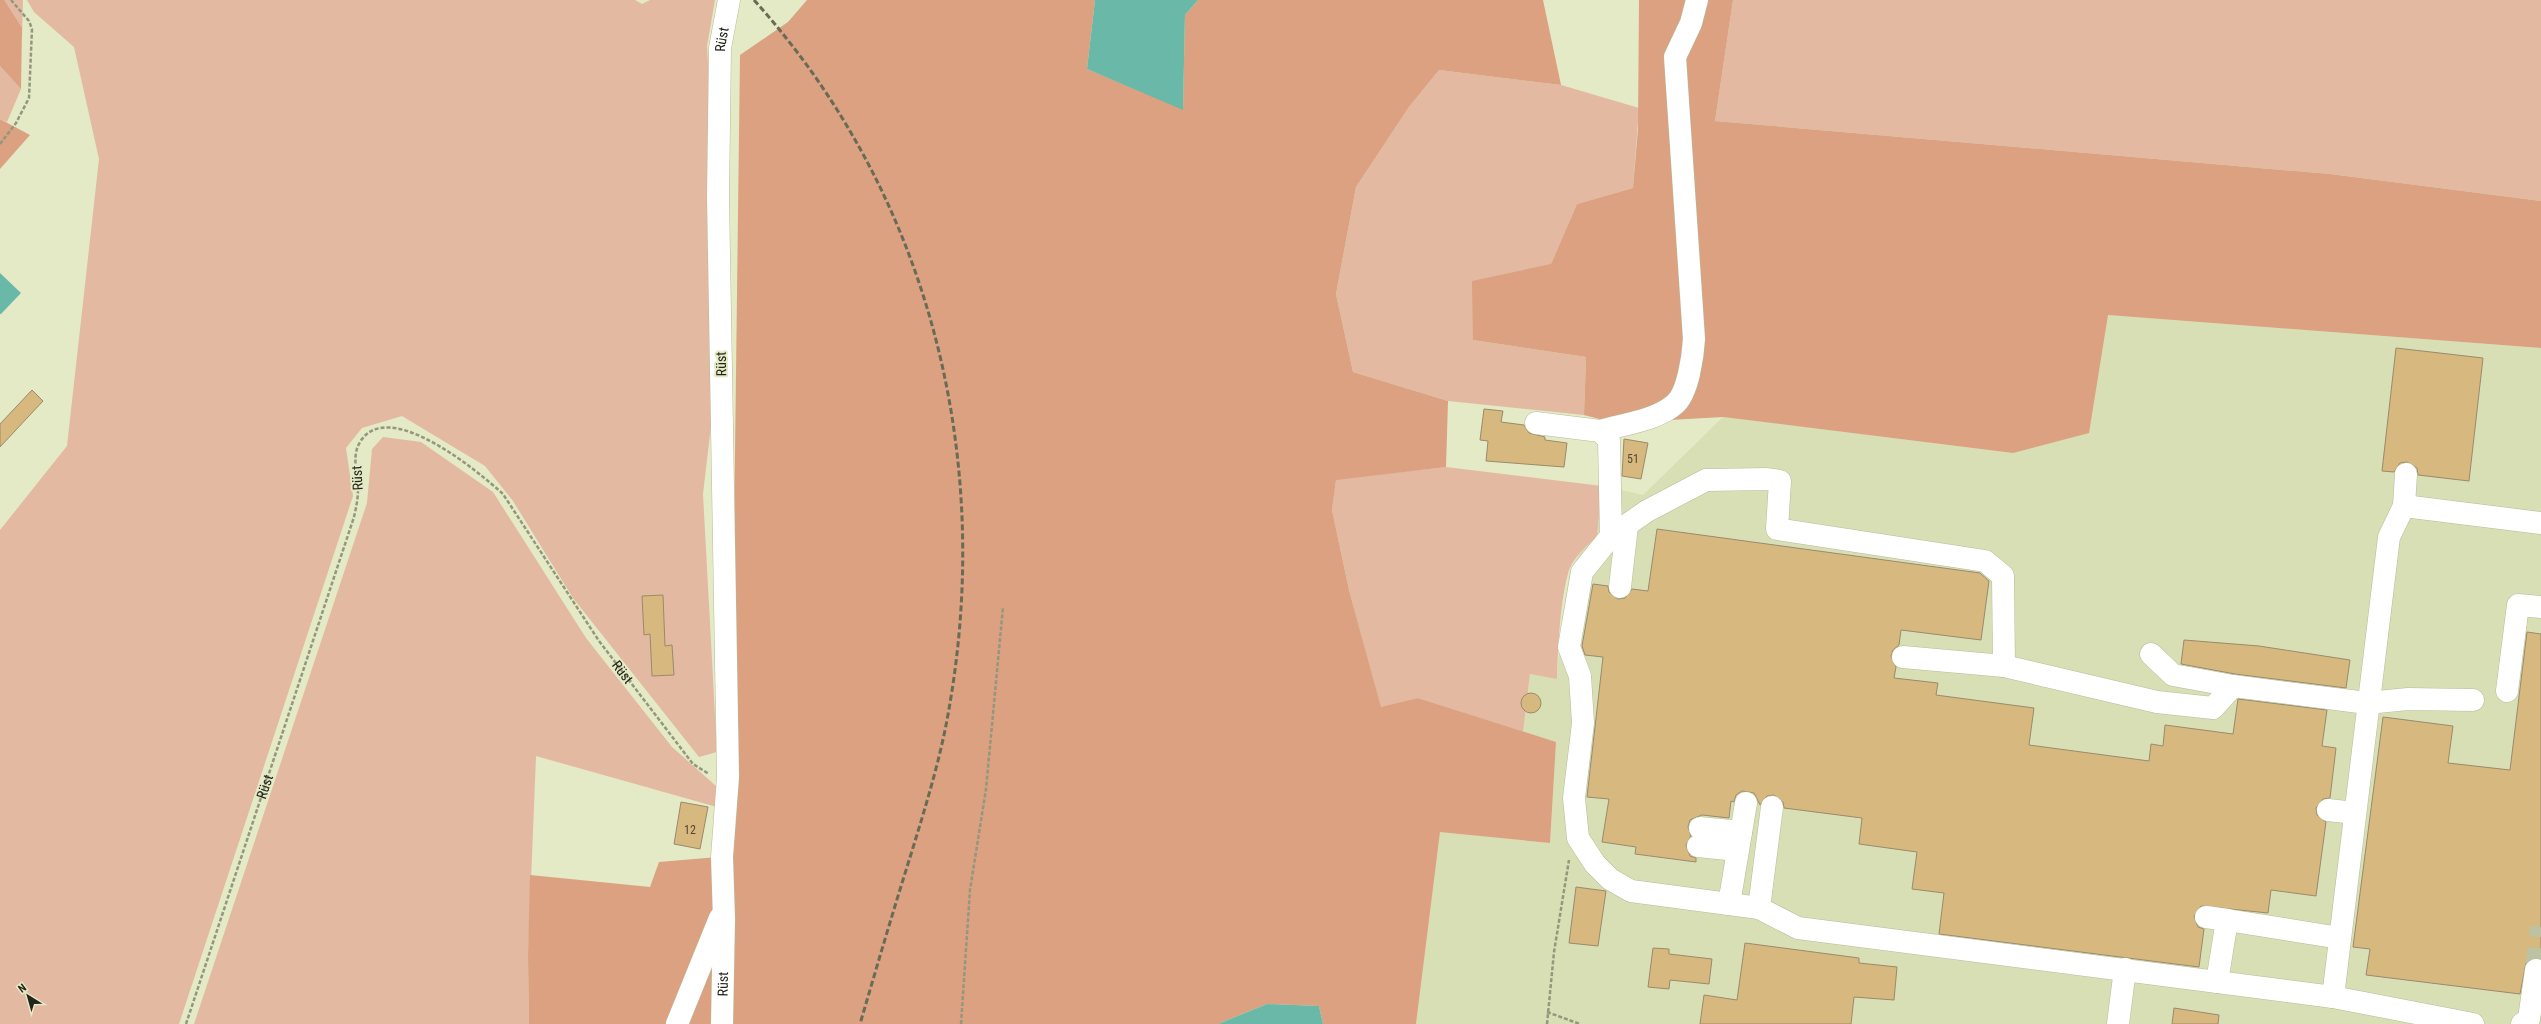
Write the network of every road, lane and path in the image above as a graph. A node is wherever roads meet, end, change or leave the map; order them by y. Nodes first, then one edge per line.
1 (11, 0) edge
2 (729, 0) edge
3 (1697, 0) edge
4 (0, 144) edge
5 (1536, 423) dead end
6 (1600, 431) junction
7 (2406, 474) dead end
8 (2404, 506) junction
9 (2541, 523) edge
10 (1619, 531) junction
11 (1620, 588) dead end
12 (1003, 607) dead end
13 (2541, 607) edge
14 (2152, 654) dead end
15 (1903, 657) dead end
16 (2004, 666) junction
17 (2233, 686) junction
18 (2507, 691) dead end
19 (2473, 700) dead end
20 (2367, 703) junction
21 (728, 777) junction
22 (1746, 803) dead end
23 (1772, 807) dead end
24 (2328, 810) dead end
25 (2355, 813) junction
26 (1699, 837) dead end
27 (1578, 838) junction
28 (1739, 841) junction
29 (1729, 904) junction
30 (724, 906) junction
31 (1759, 908) junction
32 (2206, 917) dead end
33 (2227, 920) junction
34 (2340, 938) junction
35 (2125, 969) junction
36 (2536, 970) tunnel mouth
37 (2217, 982) junction
38 (2333, 997) junction
39 (1547, 1012) junction
40 (186, 1024) edge
41 (677, 1024) edge
42 (722, 1024) edge
43 (961, 1024) edge
44 (1546, 1024) edge
45 (1580, 1024) edge
46 (2118, 1024) edge
47 (2474, 1024) edge
48 (2522, 1024) edge

1 - 4 path
2 - 21 street, Rüst
3 - 6 street
5 - 6 street
6 - 10 street
7 - 8 street
8 - 9 street
8 - 20 street
10 - 11 street
10 - 16 street
10 - 27 street
12 - 43 path
13 - 18 street
14 - 17 street
15 - 16 street
16 - 17 street
17 - 20 street
19 - 20 street
20 - 25 street
21 - 30 street, Rüst
21 - 40 path, Rüst
22 - 28 street
23 - 31 street
24 - 25 street
25 - 34 street
26 - 28 street
27 - 29 street
27 - 39 path
28 - 29 street
29 - 31 street
30 - 41 street
30 - 42 street, Rüst
31 - 35 street
32 - 33 street
33 - 34 street
33 - 37 street
34 - 38 street
35 - 37 street
35 - 46 street
36 - 48 street
37 - 38 street
38 - 47 street
39 - 44 path
39 - 45 path

